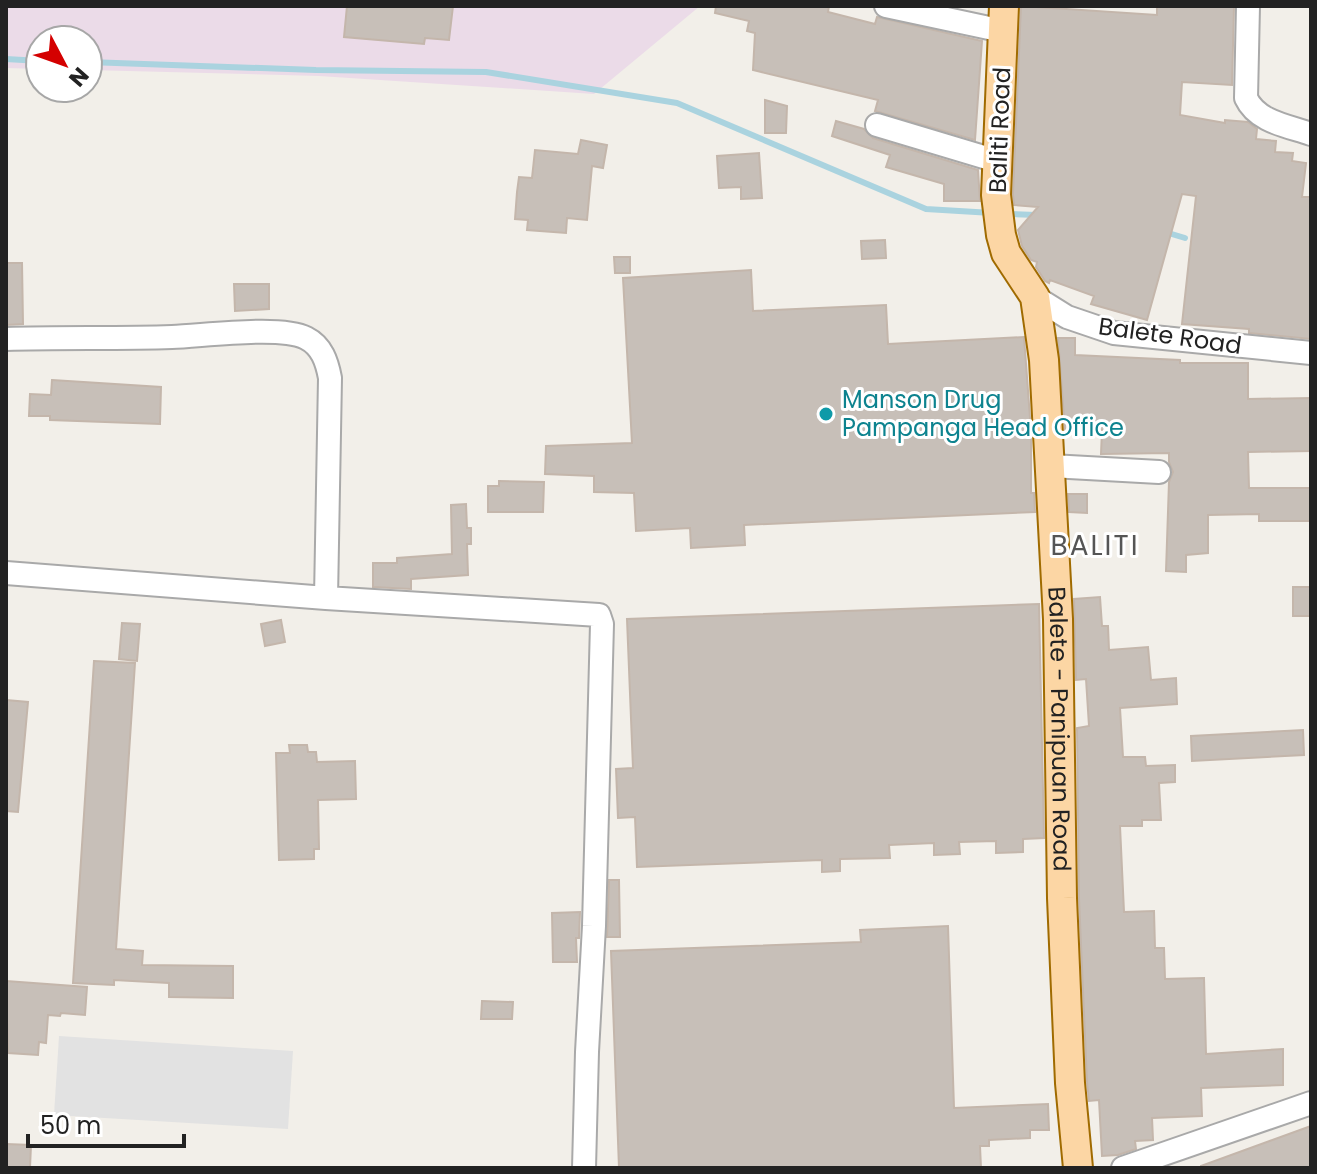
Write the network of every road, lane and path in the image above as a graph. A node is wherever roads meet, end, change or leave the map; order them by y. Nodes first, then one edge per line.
1 (886, 6) edge
2 (1248, 6) edge
3 (1004, 19) edge
4 (877, 125) dead end
5 (1311, 134) edge
6 (997, 161) junction
7 (1003, 244) joint
8 (1035, 297) junction
9 (6, 339) edge
10 (1311, 353) edge
11 (1051, 466) junction
12 (1159, 472) dead end
13 (6, 573) edge
14 (326, 598) junction
15 (1311, 1103) edge
16 (584, 1168) edge
17 (1078, 1168) edge
18 (1123, 1168) edge

1 - 3 street
2 - 5 street
3 - 6 main road, Baliti Road
4 - 6 street
6 - 7 main road, Baliti Road
7 - 8 main road, Balete - Panipuan Road
8 - 10 street, Balete Road
8 - 11 main road, Balete - Panipuan Road
9 - 14 street
11 - 12 street
11 - 17 main road, Balete - Panipuan Road
13 - 14 street
14 - 16 street
15 - 18 street

